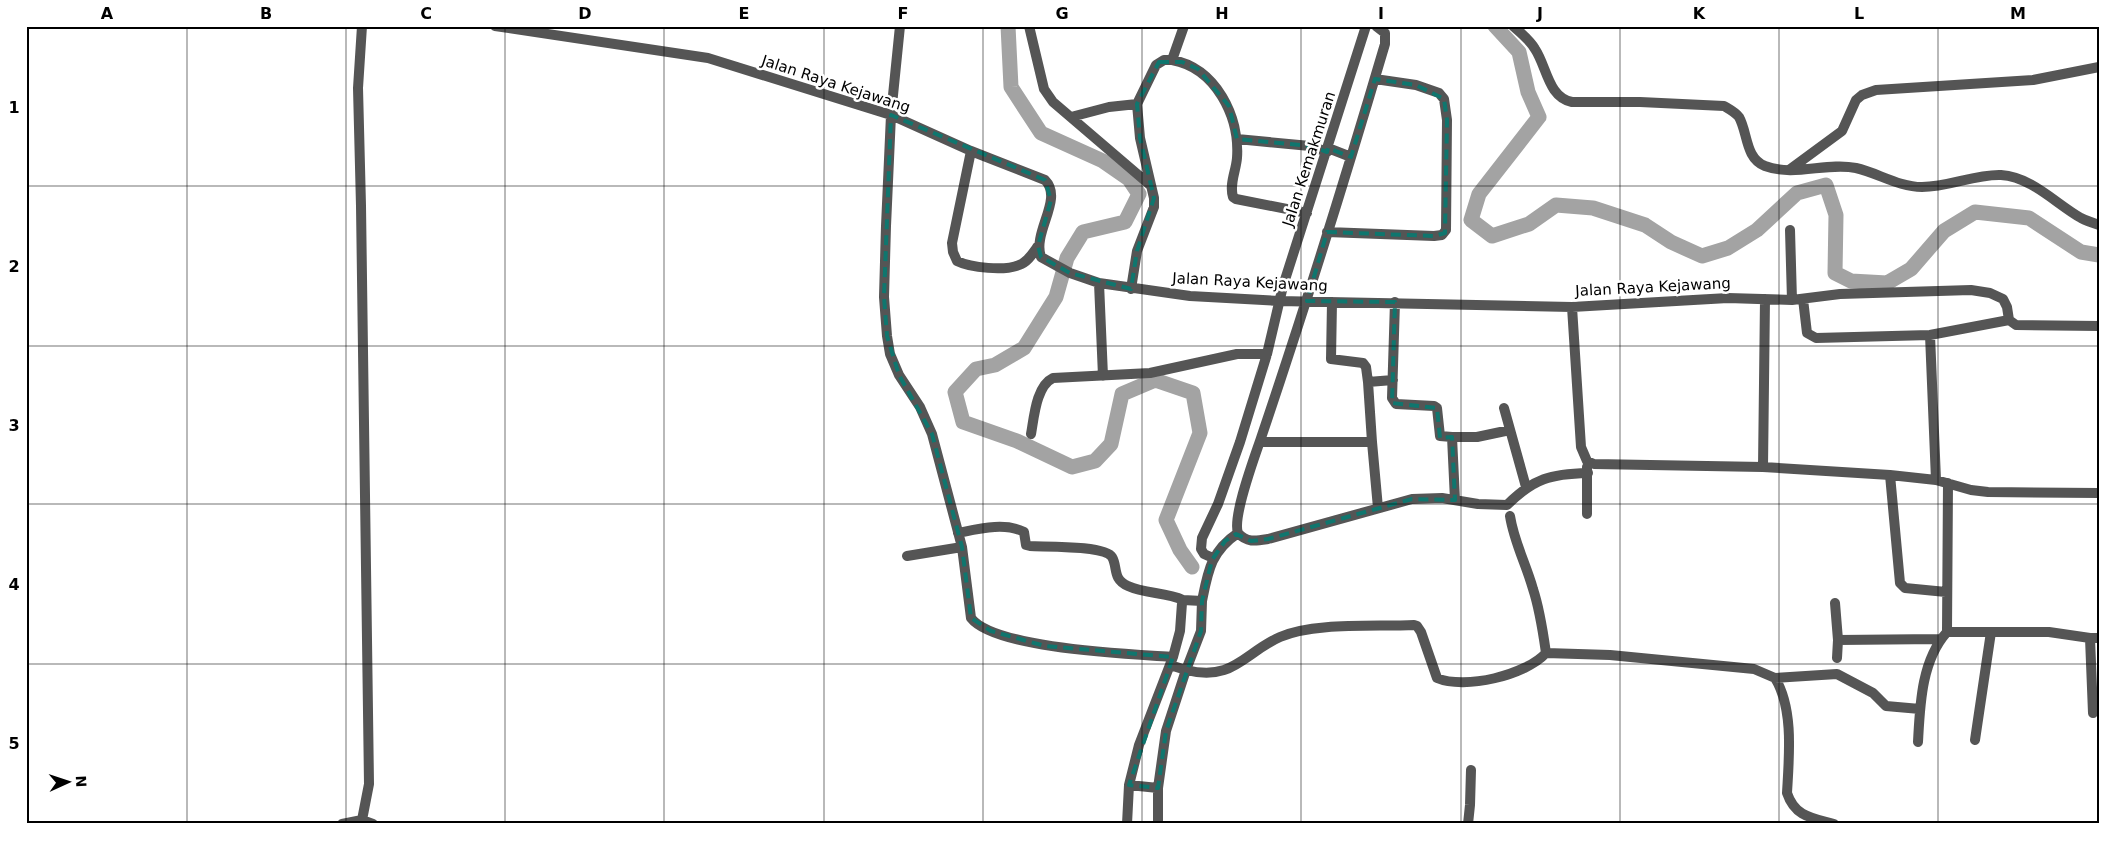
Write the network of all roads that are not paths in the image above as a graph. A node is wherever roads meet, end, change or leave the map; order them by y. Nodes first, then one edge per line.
1 (362, 26) edge
2 (495, 26) edge
3 (900, 26) edge
4 (1029, 26) edge
5 (1184, 26) edge
6 (1366, 26) edge
7 (1376, 26) edge
8 (1513, 26) edge
9 (1525, 32) edge
10 (1172, 60) junction
11 (2099, 67) edge
12 (1375, 79) junction
13 (1137, 104) junction
14 (891, 115) junction
15 (1071, 117) junction
16 (1237, 139) junction
17 (1328, 150) junction
18 (970, 152) junction
19 (1349, 156) junction
20 (1789, 170) junction
21 (1150, 185) junction
22 (1307, 213) junction
23 (2099, 225) edge
24 (1790, 230) dead end
25 (1327, 232) junction
26 (1038, 246) junction
27 (1099, 284) junction
28 (1131, 289) junction
29 (1765, 299) junction
30 (1798, 299) junction
31 (1281, 301) junction
32 (1305, 301) junction
33 (1332, 302) junction
34 (1395, 302) junction
35 (1572, 306) junction
36 (2009, 320) junction
37 (2099, 326) edge
38 (1930, 335) junction
39 (1267, 354) junction
40 (1103, 376) junction
41 (1393, 380) junction
42 (1368, 382) junction
43 (1504, 408) dead end
44 (1510, 430) junction
45 (1031, 434) dead end
46 (1452, 437) junction
47 (1260, 442) junction
48 (1372, 442) junction
49 (1587, 461) junction
50 (1763, 467) junction
51 (1588, 472) junction
52 (1890, 475) junction
53 (1936, 480) junction
54 (1948, 483) junction
55 (1526, 487) junction
56 (2099, 493) edge
57 (1455, 500) junction
58 (1378, 508) junction
59 (1587, 514) dead end
60 (1510, 516) dead end
61 (958, 533) junction
62 (1238, 533) junction
63 (960, 548) junction
64 (906, 556) dead end
65 (1212, 559) junction
66 (1946, 592) junction
67 (1183, 600) junction
68 (1202, 601) junction
69 (1835, 603) dead end
70 (1991, 632) junction
71 (1943, 636) junction
72 (2094, 638) edge
73 (1838, 640) junction
74 (1546, 653) junction
75 (1838, 658) dead end
76 (1178, 666) junction
77 (1775, 678) junction
78 (1920, 708) junction
79 (2093, 713) dead end
80 (1975, 740) dead end
81 (1918, 742) dead end
82 (1471, 770) dead end
83 (1132, 786) junction
84 (1154, 788) junction
85 (362, 822) edge
86 (342, 824) edge
87 (373, 824) edge
88 (1127, 824) edge
89 (1158, 824) edge
90 (1468, 824) edge
91 (1834, 824) edge

1 - 85 street
2 - 14 street, Jalan Raya Kejawang
3 - 14 street
4 - 15 street
5 - 10 street
6 - 17 street, Jalan Kemakmuran
7 - 12 street
8 - 9 street
9 - 20 street
10 - 13 street
10 - 16 street
11 - 20 street
12 - 19 street
12 - 25 street
13 - 15 street
13 - 21 street
14 - 18 street, Jalan Raya Kejawang
14 - 61 street
15 - 21 street
16 - 17 street
16 - 22 street
17 - 19 street
17 - 22 street, Jalan Kemakmuran
18 - 26 street, Jalan Raya Kejawang
18 - 26 street
19 - 25 street
20 - 23 street
21 - 28 street
22 - 31 street, Jalan Kemakmuran
24 - 30 street
25 - 32 street
26 - 27 street, Jalan Raya Kejawang
27 - 28 street, Jalan Raya Kejawang
27 - 40 street
28 - 31 street, Jalan Raya Kejawang
29 - 30 street, Jalan Raya Kejawang
29 - 35 street, Jalan Raya Kejawang
29 - 50 street
30 - 36 street, Jalan Raya Kejawang
30 - 38 street
31 - 32 street, Jalan Raya Kejawang
31 - 39 street, Jalan Kemakmuran
32 - 33 street, Jalan Raya Kejawang
32 - 47 street
33 - 34 street, Jalan Raya Kejawang
33 - 42 street
34 - 35 street, Jalan Raya Kejawang
34 - 41 street
35 - 49 street
36 - 37 street
36 - 38 street
38 - 53 street
39 - 40 street
39 - 65 street, Jalan Kemakmuran
40 - 45 street
41 - 42 street
41 - 46 street
42 - 48 street
43 - 44 street
44 - 46 street
44 - 55 street
46 - 57 street
47 - 48 street
47 - 62 street
48 - 58 street
49 - 50 street
49 - 51 street
50 - 52 street
51 - 55 street
51 - 59 street
52 - 53 street
52 - 66 street
53 - 54 street
54 - 56 street
54 - 66 street
55 - 57 street
57 - 58 street
58 - 62 street
60 - 74 street
61 - 63 street
61 - 67 street
62 - 65 street
63 - 64 street
63 - 76 street
65 - 68 street
66 - 71 street
67 - 68 street
67 - 76 street
68 - 76 street
69 - 73 street
70 - 71 street
70 - 72 street
70 - 80 street
71 - 73 street
71 - 78 street
72 - 79 street
73 - 75 street
74 - 76 street
74 - 77 street
76 - 83 street
76 - 84 street
77 - 78 street
77 - 91 street
78 - 81 street
82 - 90 street
83 - 84 street
83 - 88 street
84 - 89 street
85 - 86 street
85 - 87 street

